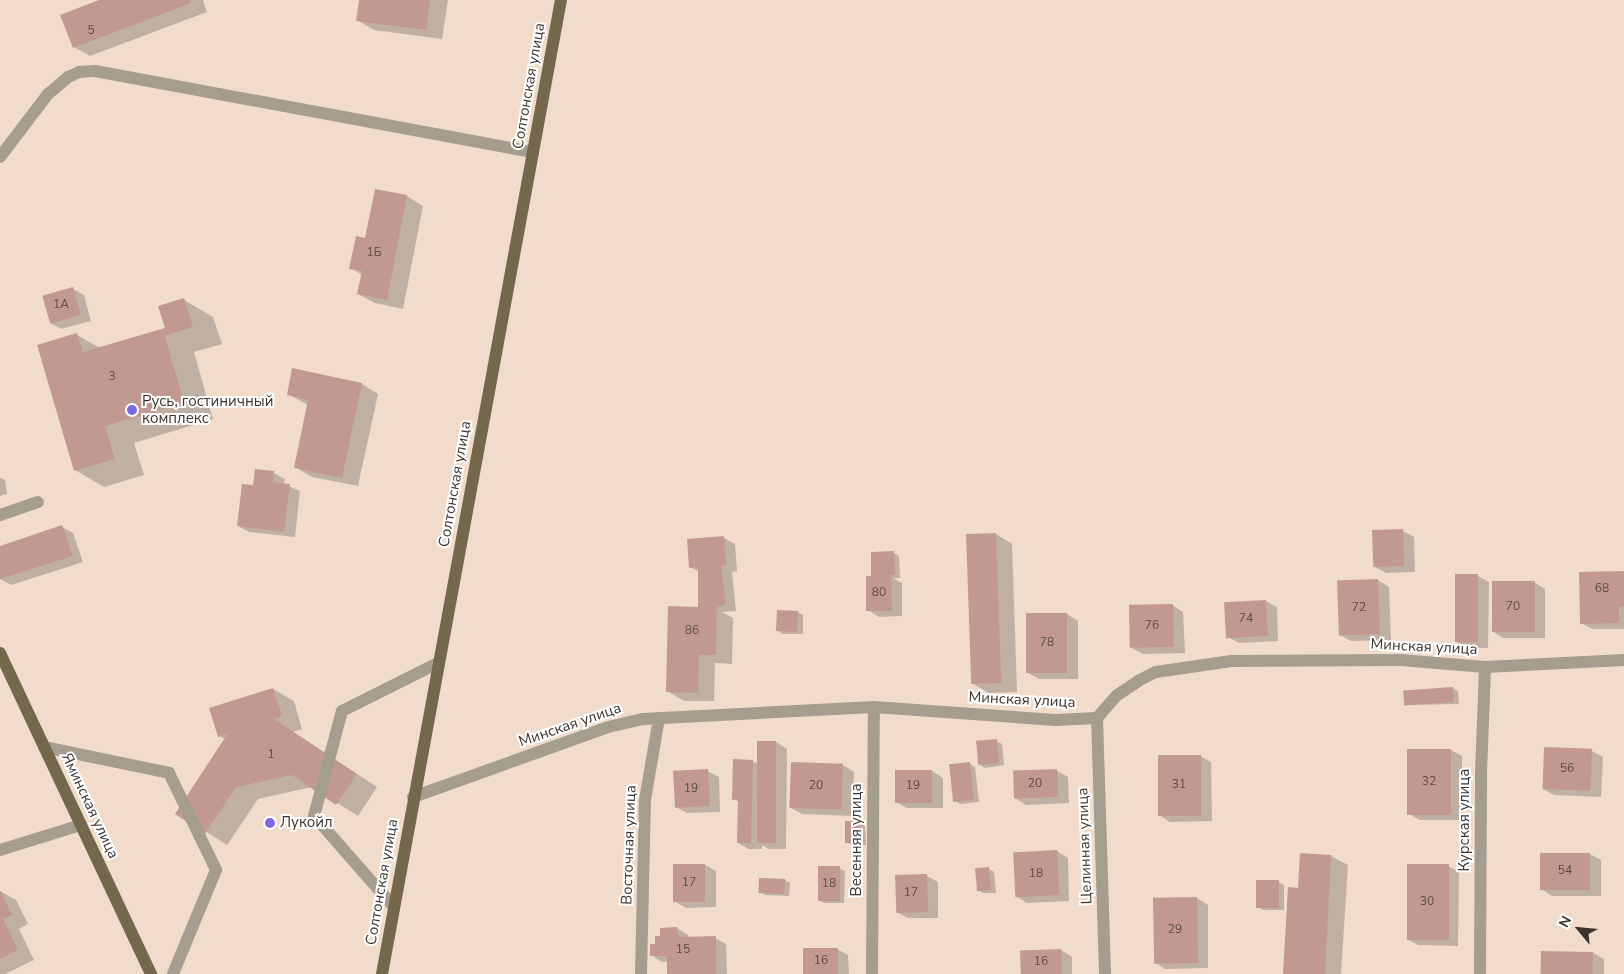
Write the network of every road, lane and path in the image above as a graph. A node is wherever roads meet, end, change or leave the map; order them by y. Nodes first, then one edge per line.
1 (561, 0) edge
2 (533, 152) junction
3 (0, 157) edge
4 (38, 502) dead end
5 (0, 515) edge
6 (0, 652) edge
7 (1624, 660) edge
8 (438, 663) junction
9 (1485, 667) junction
10 (874, 707) junction
11 (659, 718) junction
12 (1097, 718) junction
13 (44, 747) junction
14 (414, 797) junction
15 (81, 825) junction
16 (0, 850) edge
17 (394, 908) junction
18 (151, 974) edge
19 (173, 974) edge
20 (382, 974) edge
21 (641, 974) edge
22 (872, 974) edge
23 (1105, 974) edge
24 (1480, 974) edge

1 - 2 main road, Солтонская улица
2 - 3 street
2 - 8 main road, Солтонская улица
4 - 5 street
6 - 13 main road, Яминская улица
7 - 9 street, Минская улица
8 - 14 main road, Солтонская улица
8 - 17 street
9 - 12 street, Минская улица
9 - 24 street, Курская улица
10 - 11 street, Минская улица
10 - 12 street, Минская улица
10 - 22 street, Весенняя улица
11 - 14 street, Минская улица
11 - 21 street, Восточная улица
12 - 23 street, Целинная улица
13 - 15 main road, Яминская улица
13 - 19 street
14 - 17 main road, Солтонская улица
15 - 16 street
15 - 18 main road, Яминская улица
17 - 20 main road, Солтонская улица

